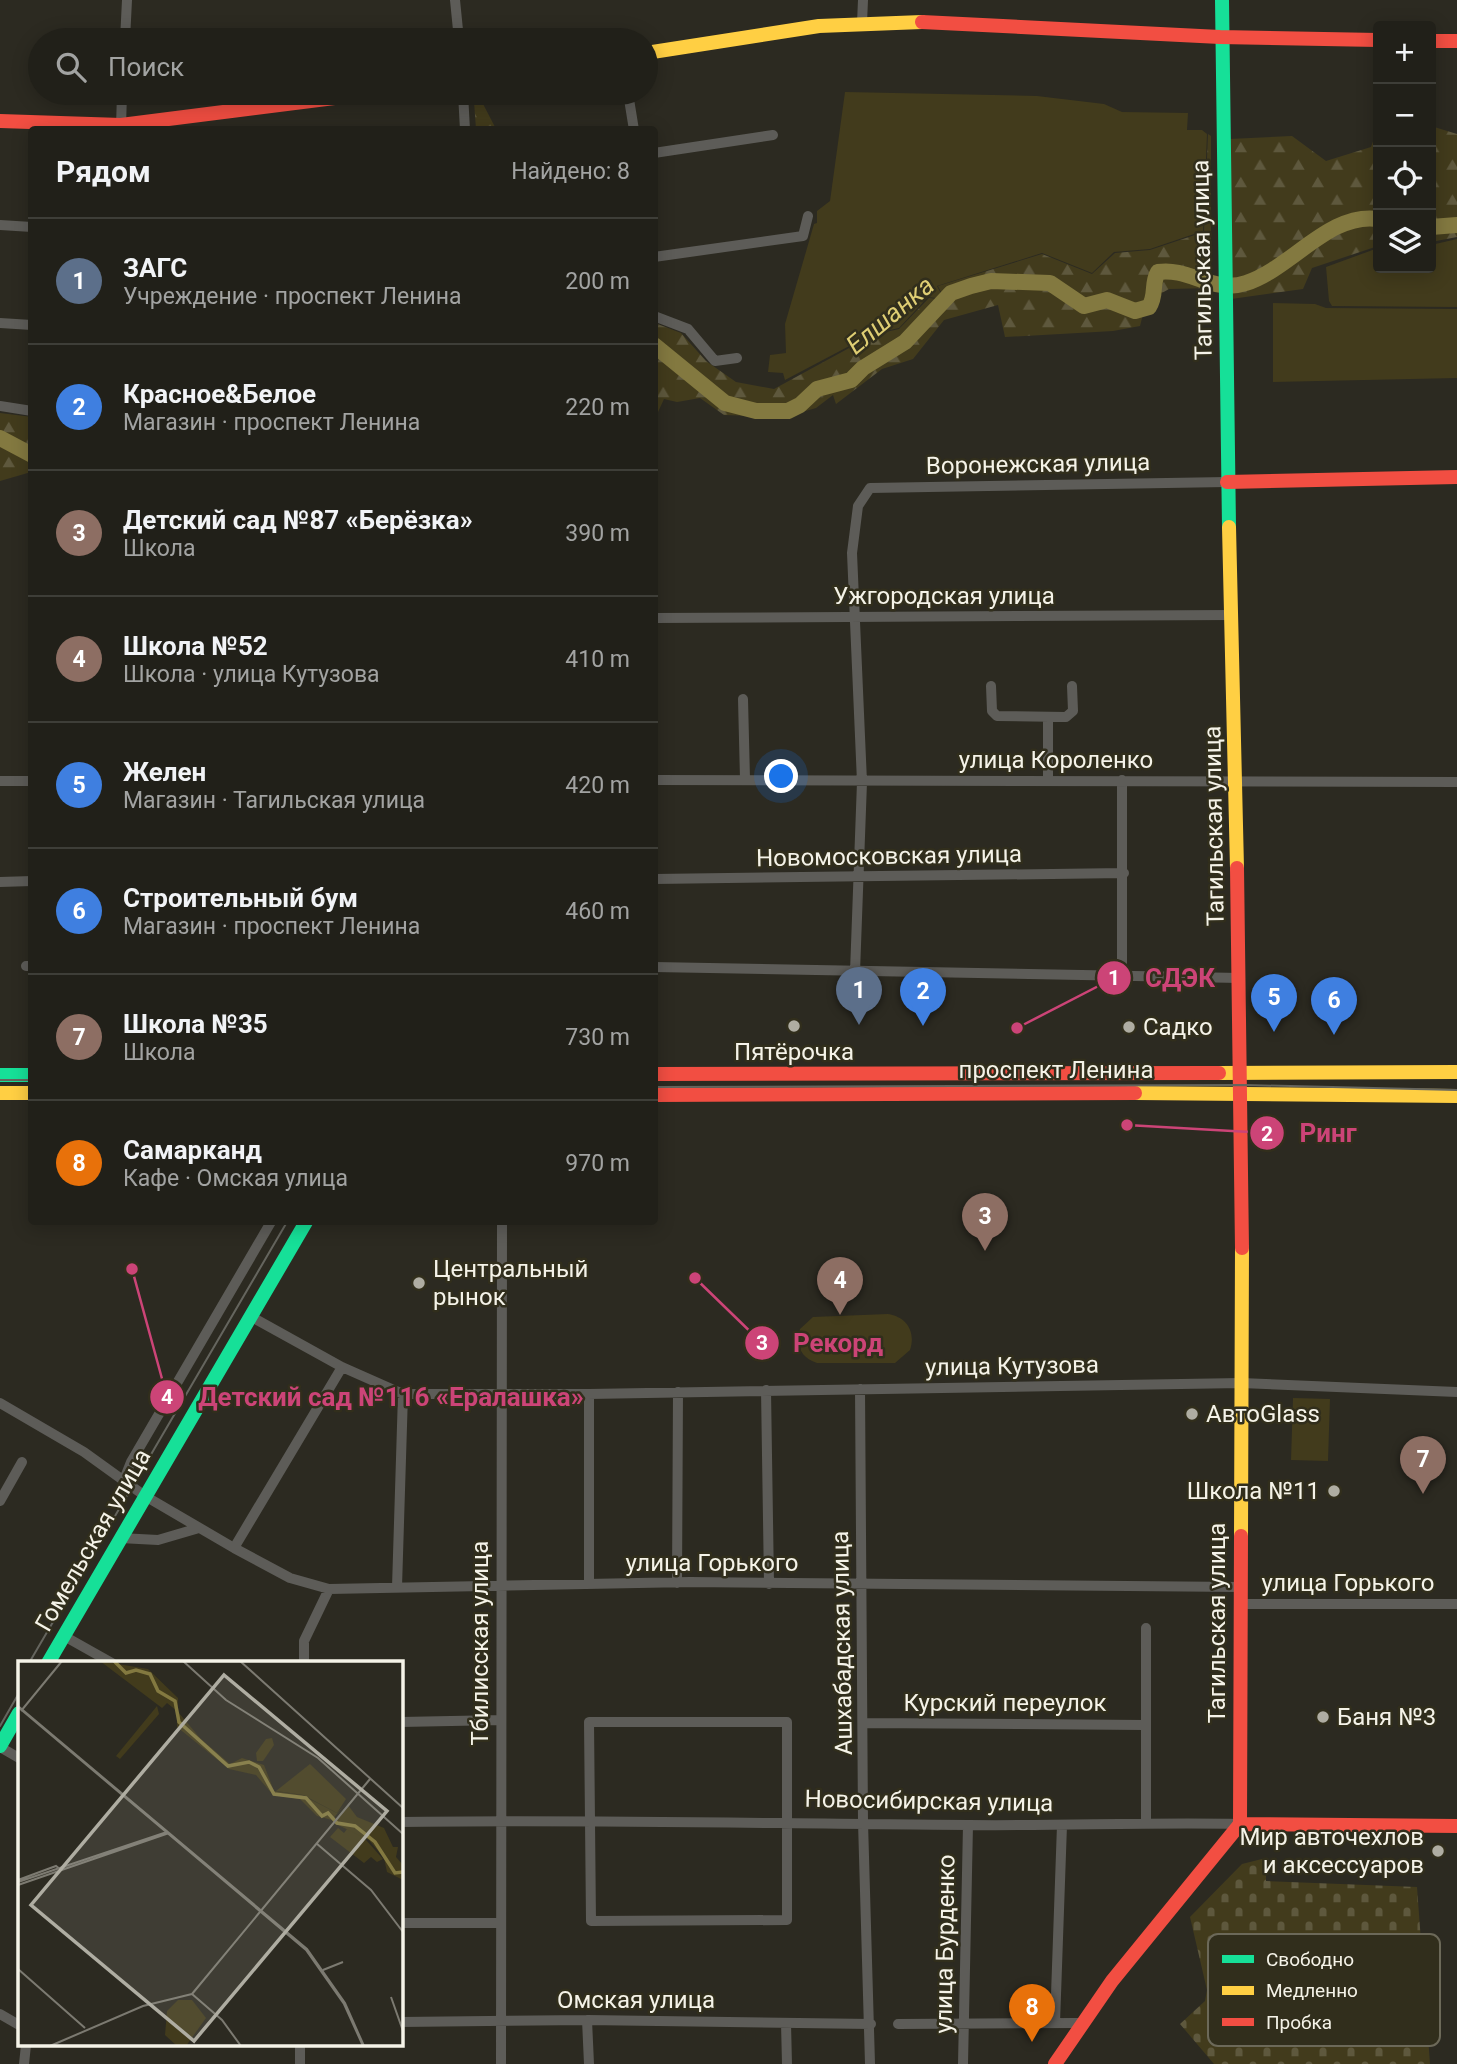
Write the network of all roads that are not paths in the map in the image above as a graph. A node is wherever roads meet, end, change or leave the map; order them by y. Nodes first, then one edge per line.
1 (127, 0) edge
2 (455, 0) edge
3 (863, 0) edge
4 (1222, 0) edge
5 (862, 23) junction
6 (126, 28) edge
7 (458, 28) edge
8 (1220, 37) junction
9 (1373, 40) edge
10 (1436, 41) edge
11 (1457, 41) edge
12 (658, 52) edge
13 (122, 105) edge
14 (285, 105) edge
15 (464, 105) edge
16 (630, 105) edge
17 (0, 121) edge
18 (101, 126) edge
19 (121, 126) edge
20 (128, 126) edge
21 (465, 126) edge
22 (633, 126) edge
23 (773, 135) dead end
24 (658, 152) edge
25 (808, 215) dead end
26 (0, 225) edge
27 (28, 227) edge
28 (658, 256) edge
29 (658, 318) edge
30 (0, 323) edge
31 (28, 325) edge
32 (737, 358) dead end
33 (0, 406) edge
34 (28, 410) edge
35 (1457, 477) edge
36 (1227, 482) junction
37 (1233, 615) junction
38 (658, 618) edge
39 (855, 618) junction
40 (991, 686) dead end
41 (1072, 686) dead end
42 (743, 699) dead end
43 (1048, 716) junction
44 (746, 779) junction
45 (658, 780) edge
46 (1048, 780) junction
47 (1122, 780) junction
48 (0, 781) edge
49 (28, 781) edge
50 (862, 782) junction
51 (1235, 782) junction
52 (1457, 782) edge
53 (1124, 873) junction
54 (858, 878) junction
55 (658, 879) edge
56 (28, 881) edge
57 (0, 882) edge
58 (658, 967) edge
59 (855, 972) junction
60 (1122, 976) junction
61 (1240, 978) junction
62 (1457, 1072) edge
63 (904, 1073) junction
64 (953, 1073) junction
65 (1097, 1073) junction
66 (1239, 1073) junction
67 (658, 1074) edge
68 (783, 1074) junction
69 (0, 1075) edge
70 (28, 1075) edge
71 (0, 1093) edge
72 (28, 1093) edge
73 (953, 1093) junction
74 (1098, 1093) junction
75 (1242, 1093) junction
76 (904, 1094) junction
77 (658, 1095) edge
78 (782, 1095) junction
79 (1457, 1096) edge
80 (269, 1225) edge
81 (304, 1225) edge
82 (502, 1225) edge
83 (250, 1317) junction
84 (342, 1367) junction
85 (1241, 1382) junction
86 (860, 1389) junction
87 (766, 1390) junction
88 (500, 1392) junction
89 (678, 1392) junction
90 (1457, 1392) edge
91 (403, 1394) junction
92 (589, 1394) junction
93 (0, 1403) edge
94 (22, 1462) dead end
95 (123, 1482) junction
96 (145, 1496) junction
97 (0, 1501) edge
98 (199, 1528) junction
99 (120, 1538) junction
100 (234, 1548) junction
101 (677, 1583) junction
102 (589, 1584) junction
103 (769, 1584) junction
104 (501, 1585) junction
105 (862, 1586) junction
106 (397, 1587) junction
107 (1240, 1587) junction
108 (329, 1588) junction
109 (1240, 1604) junction
110 (1457, 1604) edge
111 (1146, 1628) dead end
112 (64, 1636) junction
113 (49, 1661) edge
114 (108, 1661) edge
115 (304, 1661) edge
116 (18, 1715) edge
117 (501, 1720) junction
118 (402, 1722) edge
119 (864, 1723) junction
120 (1145, 1725) junction
121 (0, 1747) edge
122 (18, 1757) edge
123 (590, 1819) junction
124 (501, 1820) junction
125 (402, 1822) edge
126 (787, 1822) junction
127 (863, 1822) junction
128 (1146, 1822) junction
129 (1240, 1824) junction
130 (968, 1825) junction
131 (1062, 1825) junction
132 (1457, 1826) edge
133 (402, 1923) edge
134 (501, 1923) junction
135 (0, 2014) edge
136 (587, 2020) junction
137 (500, 2021) junction
138 (402, 2022) edge
139 (786, 2023) junction
140 (1079, 2023) junction
141 (18, 2024) edge
142 (871, 2024) junction
143 (898, 2024) dead end
144 (1055, 2024) junction
145 (965, 2025) junction
146 (26, 2046) edge
147 (300, 2046) edge
148 (24, 2064) edge
149 (300, 2064) edge
150 (501, 2064) edge
151 (589, 2064) edge
152 (787, 2064) edge
153 (870, 2064) edge
154 (963, 2064) edge
155 (1055, 2064) edge

1 - 6 street
2 - 7 street
3 - 5 street
4 - 8 main road, Тагильская улица
5 - 8 main road
5 - 12 main road
8 - 9 main road
8 - 36 main road, Тагильская улица
10 - 11 main road
13 - 19 street
14 - 20 main road
15 - 21 street
16 - 22 street
17 - 18 main road
23 - 24 street
25 - 28 street
26 - 27 street
29 - 32 street
30 - 31 street
33 - 34 street
35 - 36 main road
36 - 37 main road, Тагильская улица
36 - 39 street, Воронежская улица
37 - 39 street, Ужгородская улица
37 - 51 main road, Тагильская улица
38 - 39 street, Ужгородская улица
39 - 50 street
40 - 43 street
41 - 43 street
42 - 44 street
43 - 46 street
44 - 45 street, улица Короленко
44 - 50 street, улица Короленко
46 - 47 street, улица Короленко
46 - 50 street, улица Короленко
47 - 51 street, улица Короленко
47 - 53 street
48 - 49 street
50 - 54 street
51 - 52 street, улица Короленко
51 - 61 main road, Тагильская улица
53 - 54 street, Новомосковская улица
53 - 60 street
54 - 55 street, Новомосковская улица
54 - 59 street
56 - 57 street
58 - 59 street
59 - 60 street
60 - 61 street
61 - 66 main road, Тагильская улица
62 - 66 main road, проспект Ленина
63 - 64 main road, проспект Ленина
63 - 68 main road, проспект Ленина
63 - 76 street
64 - 65 main road, проспект Ленина
64 - 73 street
65 - 66 main road, проспект Ленина
65 - 74 street
66 - 75 main road, Тагильская улица
67 - 68 main road, проспект Ленина
68 - 78 street
69 - 70 main road
71 - 72 main road
73 - 74 main road, проспект Ленина
73 - 76 main road, проспект Ленина
74 - 75 main road, проспект Ленина
75 - 79 main road, проспект Ленина
75 - 85 main road, Тагильская улица
76 - 78 main road, проспект Ленина
77 - 78 main road, проспект Ленина
80 - 95 street, Гомельская улица
81 - 83 main road, Гомельская улица
82 - 88 street, Тбилисская улица
83 - 84 street, улица Кутузова
83 - 96 main road, Гомельская улица
84 - 91 street, улица Кутузова
84 - 100 street
85 - 86 street, улица Кутузова
85 - 90 street, улица Кутузова
85 - 107 main road, Тагильская улица
86 - 87 street, улица Кутузова
86 - 105 street, Ашхабадская улица
87 - 89 street, улица Кутузова
87 - 103 street
88 - 91 street, улица Кутузова
88 - 92 street, улица Кутузова
88 - 104 street, Тбилисская улица
89 - 92 street, улица Кутузова
89 - 101 street
91 - 106 street
92 - 102 street
93 - 95 street, улица Горького
94 - 97 street
95 - 96 street, улица Горького
96 - 98 street, улица Горького
96 - 99 main road, Гомельская улица
98 - 99 street
98 - 100 street, улица Горького
99 - 112 main road, Гомельская улица
100 - 108 street, улица Горького
101 - 102 street, улица Горького
101 - 103 street, улица Горького
102 - 104 street, улица Горького
103 - 105 street, улица Горького
104 - 106 street, улица Горького
104 - 117 street, Тбилисская улица
105 - 107 street, улица Горького
105 - 119 street, Ашхабадская улица
106 - 108 street, улица Горького
107 - 109 main road, Тагильская улица
108 - 115 street
109 - 110 street, улица Горького
109 - 129 main road, Тагильская улица
111 - 120 street
112 - 113 main road, Гомельская улица
112 - 114 street
116 - 121 main road
117 - 118 street
117 - 124 street, Тбилисская улица
119 - 120 street, Курский переулок
119 - 127 street, Ашхабадская улица
120 - 128 street
121 - 122 street
123 - 124 street, Новосибирская улица
123 - 126 street, Новосибирская улица
123 - 126 street
123 - 126 street
124 - 125 street, Новосибирская улица
124 - 134 street, Тбилисская улица
126 - 127 street, Новосибирская улица
127 - 130 street, Новосибирская улица
127 - 142 street, Ашхабадская улица
128 - 129 street, Новосибирская улица
128 - 131 street, Новосибирская улица
129 - 132 main road, Новосибирская улица
129 - 140 main road
130 - 131 street, Новосибирская улица
130 - 145 street, улица Бурденко
131 - 144 street
133 - 134 street
134 - 137 street, Тбилисская улица
135 - 141 street
136 - 137 street, Омская улица
136 - 139 street, Омская улица
136 - 151 street
137 - 138 street, Омская улица
137 - 150 street, Тбилисская улица
139 - 142 street, Омская улица
139 - 152 street
140 - 144 street
140 - 155 main road
142 - 153 street, Ашхабадская улица
143 - 145 street
144 - 145 street
145 - 154 street, улица Бурденко
146 - 148 street
147 - 149 street

